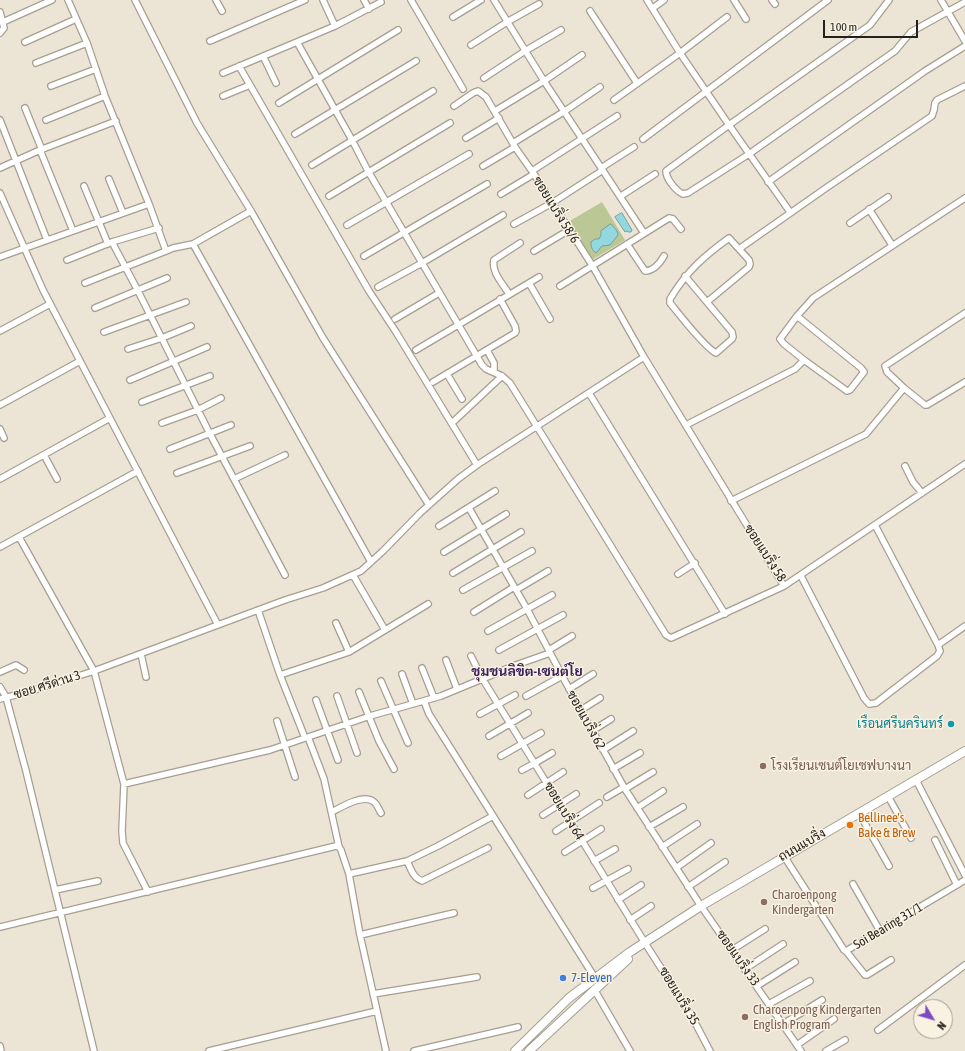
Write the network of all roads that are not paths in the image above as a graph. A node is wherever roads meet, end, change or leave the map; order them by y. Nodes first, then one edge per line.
1 (52, 0) edge
2 (68, 0) edge
3 (135, 0) edge
4 (216, 0) edge
5 (305, 0) edge
6 (323, 0) edge
7 (364, 0) edge
8 (411, 0) edge
9 (481, 0) edge
10 (494, 0) edge
11 (647, 0) edge
12 (664, 0) edge
13 (734, 0) edge
14 (828, 0) edge
15 (889, 0) edge
16 (941, 0) edge
17 (381, 2) dead end
18 (965, 2) edge
19 (539, 4) dead end
20 (653, 8) junction
21 (368, 9) junction
22 (222, 11) dead end
23 (590, 11) dead end
24 (0, 12) edge
25 (948, 12) junction
26 (453, 17) dead end
27 (727, 17) dead end
28 (746, 18) dead end
29 (76, 19) junction
30 (3, 22) junction
31 (507, 22) junction
32 (335, 26) junction
33 (398, 30) dead end
34 (562, 30) dead end
35 (0, 33) edge
36 (210, 41) dead end
37 (965, 41) edge
38 (25, 42) dead end
39 (297, 42) junction
40 (86, 43) junction
41 (471, 45) dead end
42 (965, 46) edge
43 (525, 51) junction
44 (680, 53) junction
45 (582, 55) dead end
46 (263, 56) junction
47 (416, 61) dead end
48 (36, 63) dead end
49 (239, 66) junction
50 (96, 69) junction
51 (223, 73) dead end
52 (484, 78) dead end
53 (318, 79) junction
54 (544, 81) junction
55 (276, 83) dead end
56 (637, 83) junction
57 (250, 85) junction
58 (51, 86) dead end
59 (965, 86) edge
60 (600, 87) dead end
61 (464, 89) dead end
62 (433, 91) dead end
63 (706, 91) junction
64 (105, 96) junction
65 (223, 96) dead end
66 (614, 100) dead end
67 (279, 103) dead end
68 (454, 106) dead end
69 (25, 108) dead end
70 (335, 110) junction
71 (495, 111) junction
72 (565, 111) junction
73 (617, 116) dead end
74 (499, 118) junction
75 (0, 120) edge
76 (46, 120) dead end
77 (116, 121) junction
78 (450, 123) dead end
79 (729, 125) junction
80 (295, 134) dead end
81 (466, 138) dead end
82 (582, 139) junction
83 (643, 139) dead end
84 (352, 140) junction
85 (514, 145) junction
86 (634, 147) dead end
87 (41, 150) junction
88 (469, 154) dead end
89 (749, 154) junction
90 (16, 161) junction
91 (312, 164) dead end
92 (483, 166) dead end
93 (0, 168) edge
94 (602, 169) junction
95 (368, 172) junction
96 (533, 172) junction
97 (654, 174) dead end
98 (109, 179) dead end
99 (768, 182) junction
100 (487, 184) dead end
101 (84, 186) dead end
102 (0, 193) edge
103 (501, 194) dead end
104 (329, 196) dead end
105 (620, 196) junction
106 (888, 197) dead end
107 (965, 198) edge
108 (386, 202) junction
109 (552, 202) junction
110 (149, 204) junction
111 (869, 209) junction
112 (251, 211) junction
113 (790, 212) junction
114 (123, 213) junction
115 (503, 215) dead end
116 (99, 222) junction
117 (850, 223) dead end
118 (514, 224) dead end
119 (347, 225) dead end
120 (159, 228) junction
121 (681, 229) dead end
122 (569, 230) junction
123 (73, 231) junction
124 (405, 233) junction
125 (644, 233) junction
126 (47, 240) junction
127 (110, 243) junction
128 (520, 243) dead end
129 (193, 244) junction
130 (627, 244) junction
131 (892, 245) junction
132 (24, 248) junction
133 (739, 249) junction
134 (166, 251) junction
135 (534, 251) dead end
136 (364, 256) dead end
137 (664, 256) dead end
138 (0, 257) edge
139 (67, 260) dead end
140 (422, 263) junction
141 (592, 265) junction
142 (126, 268) junction
143 (685, 276) junction
144 (539, 277) dead end
145 (167, 278) dead end
146 (85, 283) dead end
147 (529, 283) junction
148 (560, 286) dead end
149 (378, 287) dead end
150 (138, 291) junction
151 (439, 294) junction
152 (509, 294) junction
153 (500, 299) junction
154 (186, 302) dead end
155 (707, 302) junction
156 (50, 304) junction
157 (96, 308) dead end
158 (965, 312) edge
159 (150, 316) junction
160 (797, 316) junction
161 (395, 319) dead end
162 (550, 319) dead end
163 (458, 324) junction
164 (191, 326) dead end
165 (0, 331) edge
166 (104, 332) dead end
167 (162, 338) junction
168 (207, 347) dead end
169 (128, 350) dead end
170 (416, 350) dead end
171 (487, 350) junction
172 (477, 356) junction
173 (644, 357) junction
174 (804, 360) junction
175 (80, 361) junction
176 (174, 362) junction
177 (494, 371) junction
178 (447, 374) junction
179 (210, 376) dead end
180 (502, 376) junction
181 (130, 380) dead end
182 (433, 382) dead end
183 (965, 382) edge
184 (186, 386) junction
185 (904, 388) junction
186 (589, 393) junction
187 (221, 398) dead end
188 (462, 399) dead end
189 (142, 402) dead end
190 (0, 405) edge
191 (198, 410) junction
192 (110, 418) junction
193 (162, 423) dead end
194 (452, 423) junction
195 (686, 425) junction
196 (231, 426) dead end
197 (536, 427) junction
198 (0, 429) edge
199 (210, 434) junction
200 (4, 438) dead end
201 (250, 446) dead end
202 (170, 449) dead end
203 (44, 455) junction
204 (285, 455) dead end
205 (221, 456) junction
206 (965, 464) edge
207 (477, 465) junction
208 (905, 466) dead end
209 (138, 471) junction
210 (178, 473) dead end
211 (0, 479) edge
212 (57, 479) dead end
213 (234, 480) junction
214 (495, 492) dead end
215 (922, 493) junction
216 (732, 501) junction
217 (430, 505) junction
218 (469, 508) junction
219 (506, 514) dead end
220 (875, 525) junction
221 (439, 526) dead end
222 (482, 530) junction
223 (521, 532) dead end
224 (19, 537) junction
225 (0, 547) edge
226 (493, 549) junction
227 (532, 551) dead end
228 (444, 552) dead end
229 (372, 562) junction
230 (694, 563) junction
231 (503, 568) junction
232 (548, 571) dead end
233 (453, 573) dead end
234 (678, 574) dead end
235 (285, 575) dead end
236 (353, 575) junction
237 (801, 576) junction
238 (784, 586) junction
239 (515, 588) junction
240 (463, 590) dead end
241 (552, 595) dead end
242 (428, 604) dead end
243 (527, 609) junction
244 (258, 610) junction
245 (474, 612) dead end
246 (725, 614) junction
247 (563, 615) dead end
248 (336, 623) dead end
249 (218, 625) junction
250 (965, 626) edge
251 (538, 629) junction
252 (385, 630) junction
253 (488, 631) dead end
254 (572, 636) dead end
255 (938, 645) junction
256 (499, 650) dead end
257 (549, 651) junction
258 (349, 652) junction
259 (141, 654) junction
260 (471, 656) dead end
261 (446, 660) dead end
262 (422, 668) dead end
263 (24, 670) dead end
264 (94, 671) junction
265 (0, 672) edge
266 (402, 674) dead end
267 (594, 674) dead end
268 (280, 675) junction
269 (562, 676) junction
270 (146, 677) dead end
271 (482, 679) junction
272 (381, 681) dead end
273 (0, 687) edge
274 (457, 689) junction
275 (569, 689) junction
276 (359, 692) dead end
277 (515, 695) dead end
278 (337, 696) dead end
279 (526, 696) dead end
280 (3, 698) edge
281 (434, 698) junction
282 (600, 698) dead end
283 (316, 700) dead end
284 (424, 701) junction
285 (413, 704) junction
286 (498, 704) junction
287 (393, 710) junction
288 (581, 710) junction
289 (528, 713) dead end
290 (480, 714) dead end
291 (370, 716) junction
292 (611, 719) dead end
293 (277, 721) dead end
294 (510, 723) junction
295 (348, 724) junction
296 (327, 731) junction
297 (592, 731) junction
298 (633, 731) dead end
299 (541, 733) dead end
300 (489, 736) dead end
301 (306, 738) junction
302 (408, 743) dead end
303 (523, 744) junction
304 (284, 745) junction
305 (603, 750) junction
306 (965, 751) edge
307 (357, 753) dead end
308 (552, 753) dead end
309 (640, 753) dead end
310 (502, 756) dead end
311 (338, 760) dead end
312 (535, 763) junction
313 (394, 769) dead end
314 (614, 769) junction
315 (522, 770) dead end
316 (563, 772) dead end
317 (653, 772) dead end
318 (295, 777) dead end
319 (916, 780) junction
320 (547, 782) junction
321 (124, 784) junction
322 (624, 788) junction
323 (663, 791) dead end
324 (576, 794) dead end
325 (528, 795) dead end
326 (888, 796) junction
327 (607, 797) dead end
328 (599, 803) dead end
329 (560, 804) junction
330 (683, 807) dead end
331 (637, 808) junction
332 (332, 812) junction
333 (859, 812) junction
334 (380, 813) dead end
335 (543, 815) dead end
336 (493, 816) junction
337 (570, 822) junction
338 (697, 824) dead end
339 (649, 827) junction
340 (601, 829) dead end
341 (556, 831) dead end
342 (911, 838) dead end
343 (934, 840) dead end
344 (582, 841) junction
345 (711, 843) dead end
346 (662, 846) junction
347 (339, 848) junction
348 (488, 848) dead end
349 (615, 849) dead end
350 (565, 852) dead end
351 (784, 856) junction
352 (407, 861) junction
353 (594, 861) junction
354 (725, 862) dead end
355 (889, 866) dead end
356 (676, 868) junction
357 (628, 869) dead end
358 (349, 874) junction
359 (965, 875) edge
360 (965, 880) edge
361 (98, 881) dead end
362 (607, 881) junction
363 (853, 884) dead end
364 (957, 885) junction
365 (641, 886) dead end
366 (688, 887) junction
367 (593, 888) dead end
368 (55, 890) junction
369 (148, 892) junction
370 (618, 900) junction
371 (651, 906) dead end
372 (700, 906) junction
373 (60, 913) junction
374 (454, 913) dead end
375 (630, 920) junction
376 (0, 927) edge
377 (765, 929) dead end
378 (880, 931) junction
379 (360, 935) junction
380 (644, 944) junction
381 (783, 944) dead end
382 (732, 950) junction
383 (846, 951) junction
384 (891, 960) dead end
385 (794, 962) dead end
386 (965, 965) edge
387 (745, 969) junction
388 (477, 977) dead end
389 (595, 978) junction
390 (810, 981) dead end
391 (757, 986) junction
392 (594, 990) junction
393 (373, 994) junction
394 (822, 1000) dead end
395 (769, 1004) junction
396 (377, 1011) junction
397 (834, 1019) dead end
398 (783, 1024) junction
399 (518, 1027) dead end
400 (878, 1030) dead end
401 (845, 1040) dead end
402 (797, 1044) junction
403 (0, 1046) edge
404 (1, 1051) edge
405 (94, 1051) edge
406 (209, 1051) edge
407 (386, 1051) edge
408 (414, 1051) edge
409 (515, 1051) edge
410 (529, 1051) edge
411 (630, 1051) edge
412 (710, 1051) edge
413 (801, 1051) edge
414 (826, 1051) edge

1 - 30 street
2 - 29 street
3 - 112 street
4 - 22 street
5 - 36 street
6 - 32 street
7 - 21 street
8 - 61 street
9 - 26 street
10 - 31 street
11 - 20 street
12 - 20 street
13 - 28 street
14 - 63 street
15 - 79 street
16 - 25 street
17 - 21 street
18 - 25 street
19 - 31 street
20 - 44 street
21 - 32 street
23 - 56 street
24 - 30 street
25 - 37 street
25 - 89 street
27 - 44 street
29 - 38 street
29 - 40 street
30 - 35 street
31 - 41 street
31 - 43 street
32 - 39 street
33 - 53 street
34 - 43 street
39 - 46 street
39 - 53 street
40 - 48 street
40 - 50 street
42 - 99 street
43 - 52 street
43 - 54 street
44 - 56 street
44 - 63 street
45 - 54 street
46 - 49 street
46 - 55 street
47 - 70 street
49 - 51 street
49 - 57 street
50 - 58 street
50 - 64 street
53 - 67 street
53 - 70 street
54 - 71 street
54 - 72 street
56 - 66 street
57 - 65 street
57 - 194 street
59 - 113 street
60 - 72 street
62 - 84 street
63 - 79 street
63 - 83 street
64 - 76 street
64 - 77 street
68 - 71 street, ซอยแบริ่ง 58/6
69 - 87 street
70 - 80 street
70 - 84 street
71 - 74 street, ซอยแบริ่ง 58/6
72 - 82 street
72 - 85 street
73 - 82 street
74 - 81 street
74 - 85 street, ซอยแบริ่ง 58/6
75 - 90 street
77 - 87 street
77 - 110 street
78 - 95 street
79 - 89 street
79 - 89 street
82 - 94 street
82 - 96 street
84 - 91 street
84 - 95 street
85 - 92 street
85 - 96 street, ซอยแบริ่ง 58/6
86 - 94 street
87 - 90 street
87 - 123 street
88 - 108 street
89 - 99 street
90 - 93 street
90 - 126 street
94 - 105 street
94 - 109 street
95 - 104 street
95 - 108 street
96 - 103 street
96 - 109 street, ซอยแบริ่ง 58/6
97 - 105 street
98 - 114 street
99 - 113 street
100 - 124 street
101 - 116 street
102 - 132 street
105 - 125 street
106 - 111 street
107 - 131 street
108 - 119 street
108 - 124 street
109 - 118 street
109 - 122 street, ซอยแบริ่ง 58/6
110 - 114 street
110 - 120 street
111 - 117 street
111 - 131 street
112 - 129 street
112 - 217 street
113 - 133 street
114 - 116 street
115 - 140 street
116 - 123 street
116 - 127 street
120 - 127 street
120 - 134 street
121 - 125 street
122 - 135 street
122 - 141 street, ซอยแบริ่ง 58/6
123 - 126 street
124 - 136 street
124 - 140 street
125 - 130 street
126 - 132 street
127 - 139 street
127 - 142 street
128 - 152 street
129 - 134 street
129 - 229 street
130 - 137 street
130 - 141 street
131 - 160 street
132 - 138 street
132 - 156 street
133 - 143 street
133 - 155 street
134 - 142 street
140 - 149 street
140 - 151 street
141 - 148 street
141 - 173 street, ซอยแบริ่ง 58/6
142 - 146 street
142 - 150 street
143 - 155 street
143 - 155 street
144 - 147 street
145 - 150 street
147 - 152 street
147 - 162 street
150 - 157 street
150 - 159 street
151 - 161 street
151 - 163 street
152 - 153 street
153 - 163 street
153 - 171 street
154 - 159 street
156 - 165 street
156 - 175 street
158 - 185 street
159 - 166 street
159 - 167 street
160 - 174 street
160 - 174 street
163 - 170 street
163 - 172 street
164 - 167 street
167 - 169 street
167 - 176 street
168 - 176 street
171 - 172 street
171 - 177 street
172 - 177 street
172 - 178 street
173 - 186 street, ซอย ศรีด่าน 3
173 - 195 street, ซอยแบริ่ง 58
174 - 195 street
175 - 190 street
175 - 192 street
176 - 181 street
176 - 184 street
177 - 180 street
178 - 182 street
178 - 188 street
179 - 184 street
180 - 194 street
180 - 197 street
183 - 185 street
184 - 189 street
184 - 191 street
185 - 216 street
186 - 197 street, ซอย ศรีด่าน 3
186 - 230 street
187 - 191 street
191 - 193 street
191 - 199 street
192 - 203 street
192 - 209 street
194 - 207 street
195 - 216 street, ซอยแบริ่ง 58
196 - 199 street
197 - 207 street, ซอย ศรีด่าน 3
197 - 246 street
198 - 200 street
199 - 202 street
199 - 205 street
201 - 205 street
203 - 211 street
203 - 212 street
204 - 213 street
205 - 210 street
205 - 213 street
206 - 215 street, ซอยแบริ่ง 58
207 - 217 street, ซอย ศรีด่าน 3
208 - 215 street
209 - 224 street
209 - 249 street
213 - 235 street
214 - 218 street
215 - 220 street, ซอยแบริ่ง 58
216 - 238 street, ซอยแบริ่ง 58
217 - 229 street, ซอย ศรีด่าน 3
218 - 221 street
218 - 222 street, ซอยแบริ่ง 62
219 - 222 street
220 - 237 street, ซอยแบริ่ง 58
220 - 255 street
222 - 226 street, ซอยแบริ่ง 62
222 - 228 street
223 - 226 street
224 - 225 street
224 - 264 street
226 - 231 street, ซอยแบริ่ง 62
226 - 233 street
227 - 231 street
229 - 236 street, ซอย ศรีด่าน 3
230 - 234 street
230 - 246 street
231 - 239 street, ซอยแบริ่ง 62
231 - 240 street
232 - 239 street
236 - 244 street, ซอย ศรีด่าน 3
236 - 252 street
237 - 238 street, ซอยแบริ่ง 58
237 - 255 street
238 - 246 street
239 - 243 street, ซอยแบริ่ง 62
239 - 245 street
241 - 243 street
242 - 252 street
243 - 251 street, ซอยแบริ่ง 62
243 - 253 street
244 - 249 street, ซอย ศรีด่าน 3
244 - 268 street
247 - 251 street
248 - 258 street
249 - 259 street, ซอย ศรีด่าน 3
250 - 255 street
251 - 256 street
251 - 257 street, ซอยแบริ่ง 62
252 - 258 street
254 - 257 street
257 - 269 street, ซอยแบริ่ง 62
257 - 271 street
258 - 268 street
259 - 264 street, ซอย ศรีด่าน 3
259 - 270 street
260 - 271 street, ซอยแบริ่ง 64
261 - 274 street
262 - 281 street
263 - 265 street
264 - 280 street, ซอย ศรีด่าน 3
264 - 321 street
266 - 285 street
267 - 275 street
268 - 301 street
269 - 275 street, ซอยแบริ่ง 62
269 - 279 street
271 - 274 street
271 - 286 street, ซอยแบริ่ง 64
272 - 287 street
273 - 280 street
274 - 281 street
275 - 288 street, ซอยแบริ่ง 62
276 - 291 street
277 - 286 street
278 - 295 street
280 - 368 street
281 - 284 street
282 - 288 street
283 - 296 street
284 - 285 street
284 - 336 street
285 - 287 street
286 - 290 street
286 - 294 street, ซอยแบริ่ง 64
287 - 291 street
287 - 302 street
288 - 297 street, ซอยแบริ่ง 62
289 - 294 street
291 - 295 street
291 - 313 street
292 - 297 street
293 - 304 street
294 - 300 street
294 - 303 street, ซอยแบริ่ง 64
295 - 296 street
295 - 307 street
296 - 301 street
296 - 311 street
297 - 305 street, ซอยแบริ่ง 62
298 - 305 street
299 - 303 street
301 - 304 street
301 - 332 street
303 - 310 street
303 - 312 street, ซอยแบริ่ง 64
304 - 318 street
304 - 321 street
305 - 314 street, ซอยแบริ่ง 62
306 - 319 main road, ถนนแบริ่ง
308 - 312 street
309 - 314 street
312 - 315 street
312 - 320 street, ซอยแบริ่ง 64
314 - 322 street, ซอยแบริ่ง 62
316 - 320 street
317 - 322 street
319 - 326 main road, ถนนแบริ่ง
319 - 359 street
320 - 325 street
320 - 329 street, ซอยแบริ่ง 64
321 - 369 street
322 - 327 street
322 - 331 street, ซอยแบริ่ง 62
323 - 331 street
324 - 329 street
326 - 333 main road, ถนนแบริ่ง
326 - 342 street
328 - 337 street
329 - 335 street
329 - 337 street, ซอยแบริ่ง 64
330 - 339 street
331 - 339 street, ซอยแบริ่ง 62
332 - 334 street
332 - 347 street
333 - 351 main road, ถนนแบริ่ง
333 - 355 street
336 - 352 street
336 - 389 street
337 - 341 street
337 - 344 street, ซอยแบริ่ง 64
338 - 346 street
339 - 346 street, ซอยแบริ่ง 62
340 - 344 street
343 - 364 street
344 - 350 street
344 - 353 street, ซอยแบริ่ง 64
345 - 356 street
346 - 356 street, ซอยแบริ่ง 62
347 - 358 street
347 - 369 street
348 - 352 street
349 - 353 street
351 - 372 main road, ถนนแบริ่ง
351 - 383 street, Soi Bearing 31/1
352 - 358 street
353 - 362 street, ซอยแบริ่ง 64
354 - 366 street
356 - 366 street, ซอยแบริ่ง 62
357 - 362 street
358 - 379 street
360 - 364 street, Soi Bearing 31/1
361 - 368 street
362 - 367 street
362 - 370 street, ซอยแบริ่ง 64
363 - 378 street
364 - 378 street, Soi Bearing 31/1
365 - 370 street
366 - 372 street, ซอยแบริ่ง 62
368 - 373 street
369 - 373 street
370 - 375 street, ซอยแบริ่ง 64
371 - 375 street
372 - 380 main road, ถนนแบริ่ง
372 - 382 street, ซอยแบริ่ง 33
373 - 376 street
373 - 405 street
374 - 379 street
375 - 380 street, ซอยแบริ่ง 64
377 - 382 street
378 - 383 street, Soi Bearing 31/1
379 - 393 street
380 - 389 main road, ถนนแบริ่ง
380 - 392 main road, ถนนแบริ่ง
380 - 412 street, ซอยแบริ่ง 35
381 - 387 street
382 - 387 street, ซอยแบริ่ง 33
383 - 384 street
385 - 391 street
386 - 400 street
387 - 391 street, ซอยแบริ่ง 33
388 - 393 street
389 - 409 main road, ถนนแบริ่ง
390 - 395 street
391 - 395 street, ซอยแบริ่ง 33
392 - 410 main road, ถนนแบริ่ง
392 - 411 street
393 - 396 street
394 - 398 street
395 - 398 street, ซอยแบริ่ง 33
396 - 406 street
396 - 407 street
397 - 402 street
398 - 402 street, ซอยแบริ่ง 33
399 - 408 street
401 - 414 street
402 - 413 street, ซอยแบริ่ง 33
403 - 404 street

